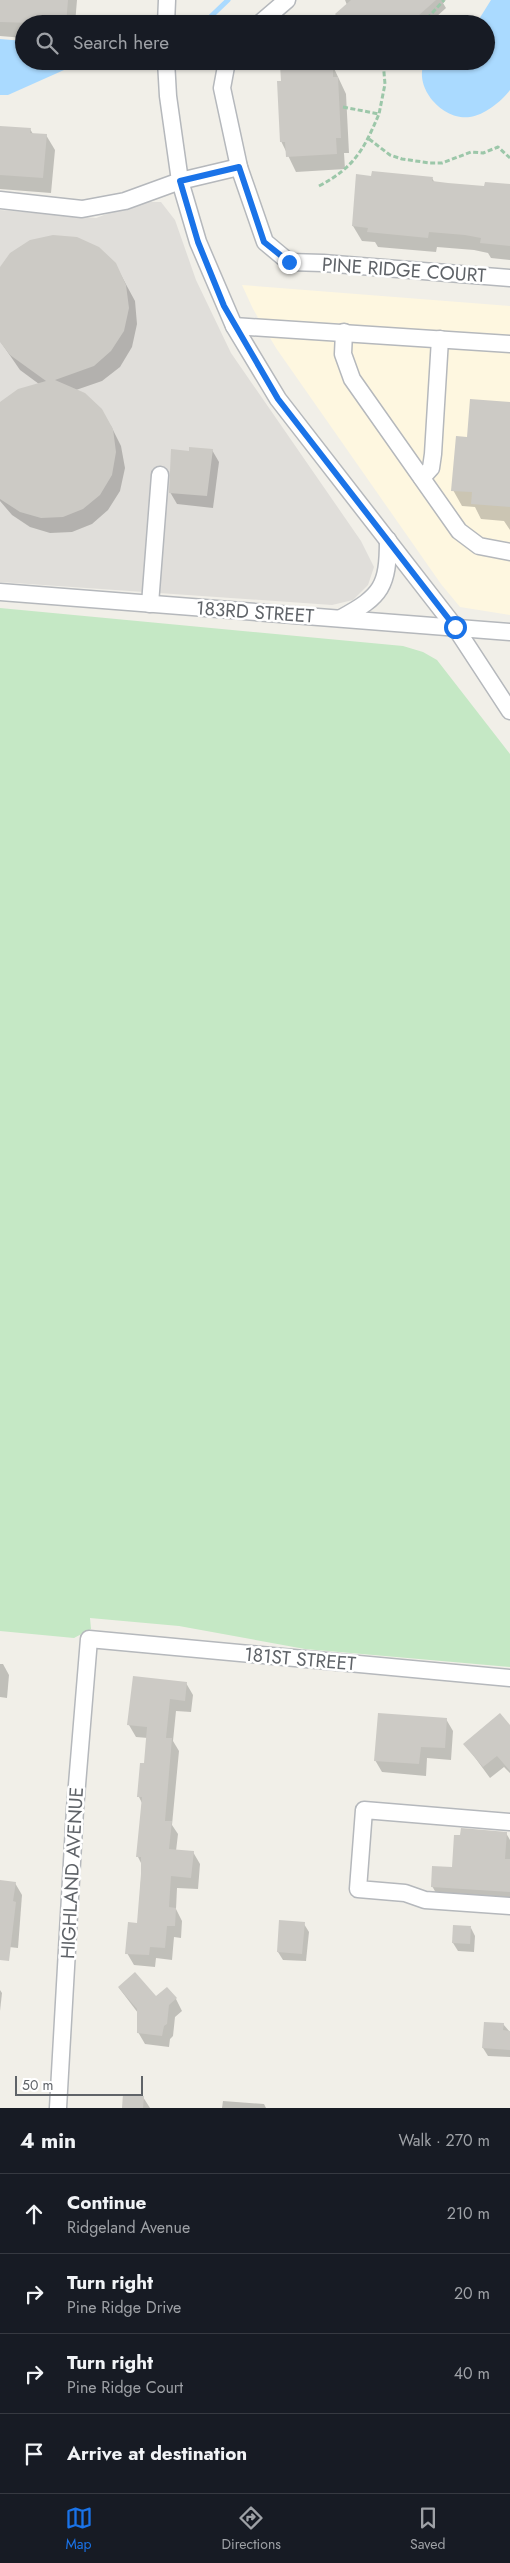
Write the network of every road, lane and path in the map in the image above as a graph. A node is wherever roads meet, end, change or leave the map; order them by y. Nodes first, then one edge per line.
1 (167, 0) edge
2 (287, 0) edge
3 (444, 0) edge
4 (166, 15) edge
5 (270, 15) edge
6 (430, 15) edge
7 (167, 70) edge
8 (225, 70) edge
9 (384, 70) edge
10 (343, 107) dead end
11 (379, 114) junction
12 (369, 139) junction
13 (510, 158) edge
14 (239, 167) junction
15 (180, 181) junction
16 (319, 186) dead end
17 (0, 200) edge
18 (510, 278) edge
19 (234, 326) junction
20 (344, 332) junction
21 (440, 339) junction
22 (510, 344) edge
23 (160, 475) dead end
24 (422, 478) junction
25 (388, 540) junction
26 (510, 552) edge
27 (0, 592) edge
28 (150, 604) junction
29 (341, 618) junction
30 (455, 627) junction
31 (510, 632) edge
32 (510, 711) edge
33 (89, 1639) joint
34 (510, 1678) edge
35 (510, 1822) edge
36 (510, 1906) edge
37 (58, 2108) edge

1 - 4 street
2 - 5 street
3 - 6 path
7 - 15 street
8 - 14 street, PINE RIDGE COURT
9 - 11 path
10 - 11 path
11 - 12 path
12 - 13 path
12 - 16 path
14 - 15 street
14 - 18 street, PINE RIDGE COURT
15 - 17 street
15 - 19 street
19 - 20 street
19 - 25 street
20 - 21 street
20 - 24 street
21 - 22 street
21 - 24 street
23 - 28 street
24 - 26 street
25 - 29 street
25 - 30 street
27 - 28 street, 183RD STREET
28 - 29 street, 183RD STREET
29 - 30 street, 183RD STREET
30 - 31 street, 183RD STREET
30 - 32 street
33 - 34 street, 181ST STREET
33 - 37 street, HIGHLAND AVENUE
35 - 36 street

